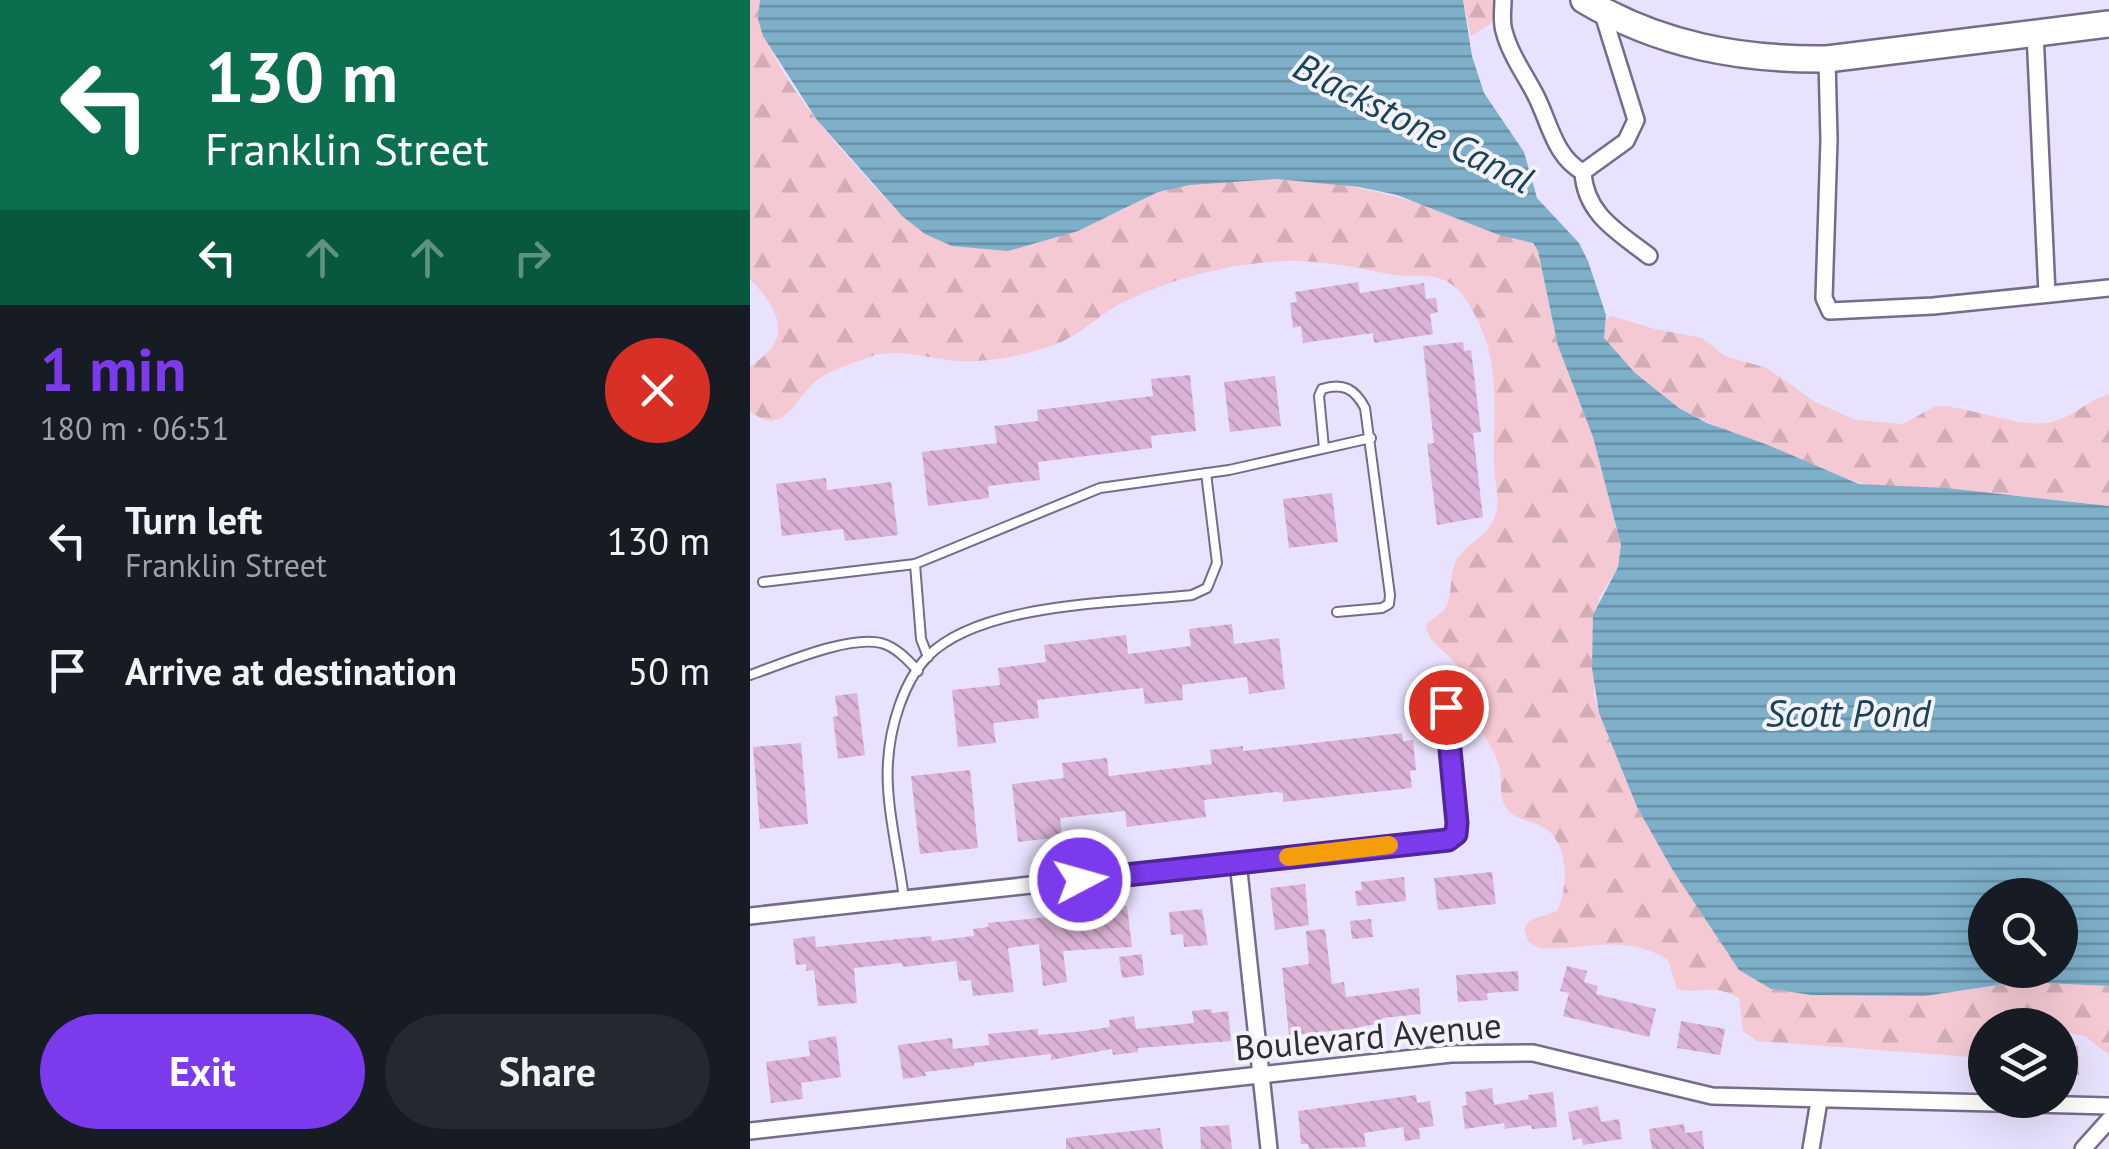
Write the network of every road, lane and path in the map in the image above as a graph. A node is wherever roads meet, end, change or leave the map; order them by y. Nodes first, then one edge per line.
1 (1502, 0) edge
2 (1593, 5) edge
3 (2109, 24) edge
4 (2035, 32) junction
5 (1827, 59) junction
6 (1583, 172) junction
7 (1649, 256) dead end
8 (2109, 288) edge
9 (2047, 294) junction
10 (1371, 438) junction
11 (1324, 448) junction
12 (1206, 472) junction
13 (915, 564) junction
14 (762, 582) dead end
15 (1336, 612) dead end
16 (928, 657) junction
17 (918, 671) junction
18 (750, 675) edge
19 (1446, 707) dead end
20 (1238, 862) junction
21 (904, 898) junction
22 (750, 916) edge
23 (1260, 1076) junction
24 (1819, 1101) junction
25 (2109, 1106) edge
26 (2109, 1120) edge
27 (750, 1131) edge
28 (1269, 1149) edge
29 (1811, 1149) edge
30 (2083, 1149) edge

1 - 6 street
2 - 5 main road
2 - 6 street
3 - 4 main road
4 - 5 main road
4 - 9 street
5 - 9 street
6 - 7 street
8 - 9 street
10 - 11 lane
10 - 11 lane
10 - 15 lane
11 - 12 lane
12 - 13 lane
12 - 16 lane
13 - 14 lane
13 - 16 lane
16 - 17 lane
17 - 18 lane
17 - 21 lane
19 - 20 street
20 - 21 street
20 - 23 street
21 - 22 street
23 - 24 street, Boulevard Avenue
23 - 27 street, Boulevard Avenue
23 - 28 street
24 - 25 street, Boulevard Avenue
24 - 29 street
26 - 30 street

